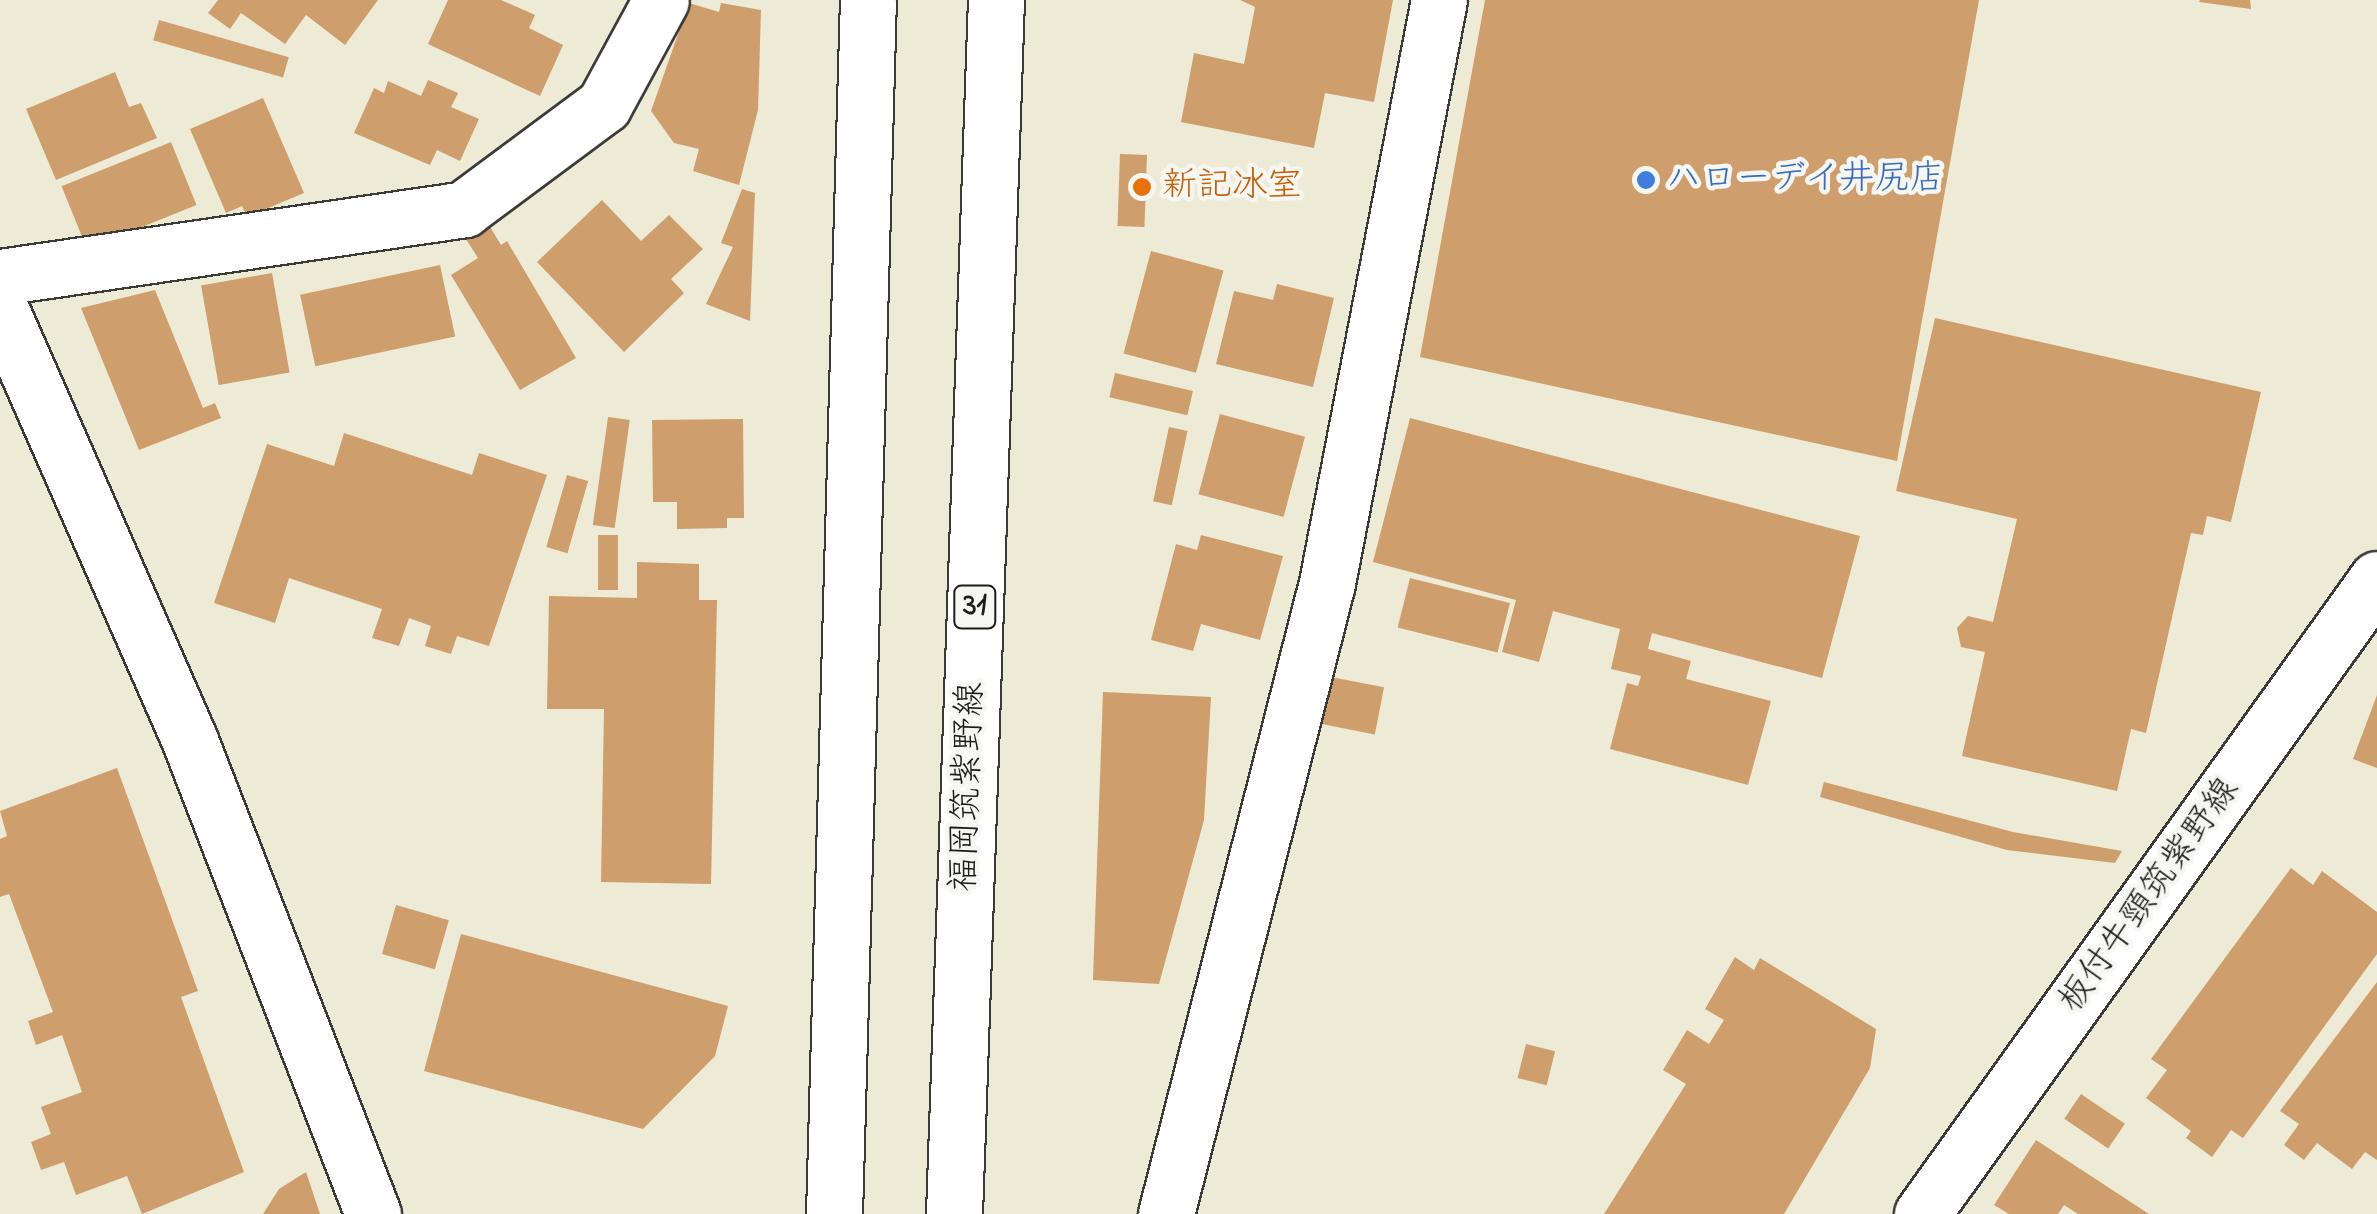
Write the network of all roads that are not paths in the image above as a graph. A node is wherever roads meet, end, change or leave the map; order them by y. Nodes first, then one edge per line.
1 (661, 0) edge
2 (868, 0) edge
3 (996, 0) edge
4 (1438, 0) edge
5 (0, 278) edge
6 (0, 308) edge
7 (2377, 578) edge
8 (373, 1214) edge
9 (834, 1214) edge
10 (954, 1214) edge
11 (1166, 1214) edge
12 (1922, 1214) edge

1 - 5 main road
2 - 9 main road
3 - 10 main road, 福岡筑紫野線 / 31
4 - 11 main road
6 - 8 main road
7 - 12 main road, 板付牛頸筑紫野線

